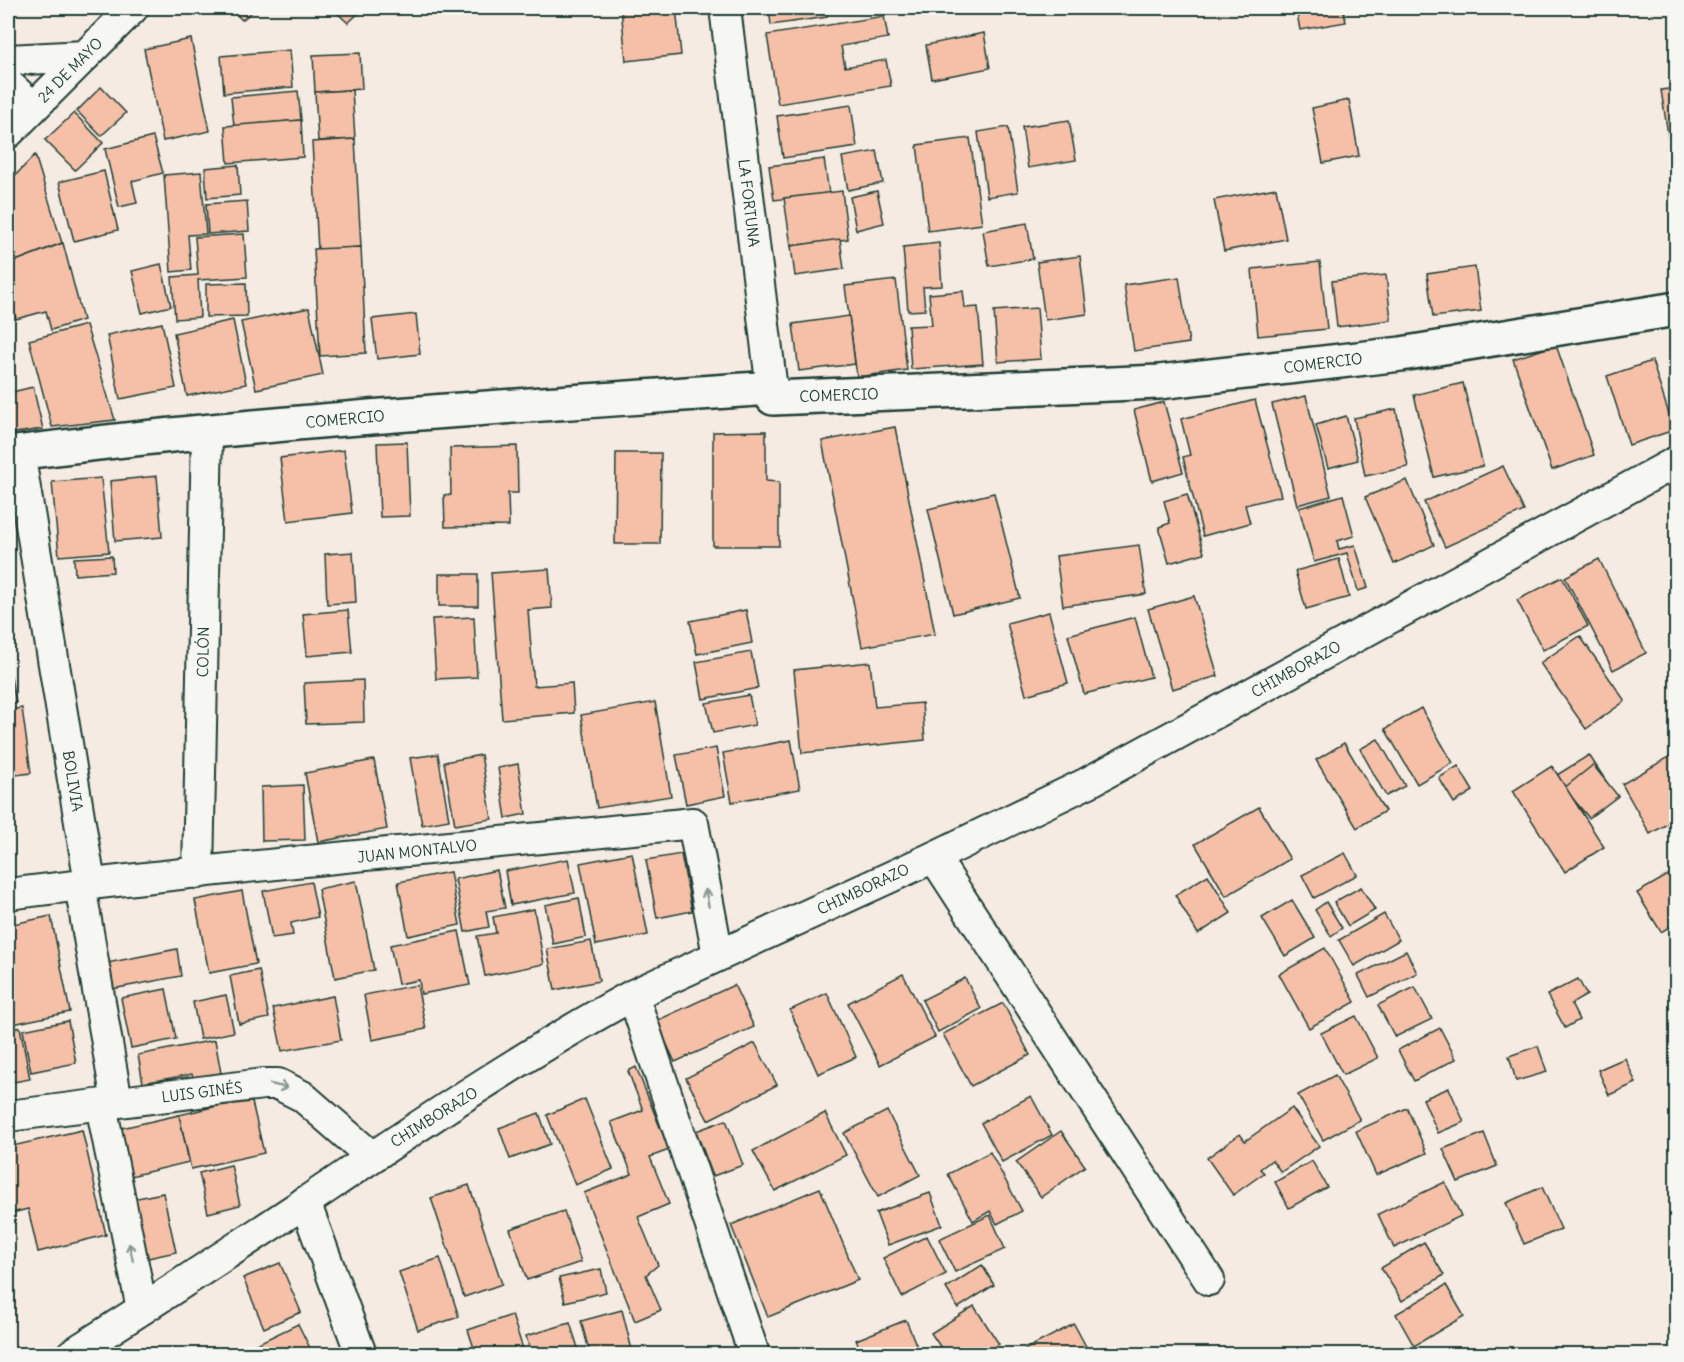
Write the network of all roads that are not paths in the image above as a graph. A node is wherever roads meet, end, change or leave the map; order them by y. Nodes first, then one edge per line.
1 (133, 8) edge
2 (725, 8) edge
3 (85, 56) junction
4 (8, 60) edge
5 (8, 84) edge
6 (33, 107) junction
7 (8, 132) edge
8 (1677, 309) edge
9 (773, 393) junction
10 (207, 431) junction
11 (13, 453) edge
12 (1677, 462) edge
13 (934, 857) junction
14 (198, 873) junction
15 (85, 884) junction
16 (8, 894) edge
17 (718, 955) junction
18 (633, 995) junction
19 (109, 1104) junction
20 (8, 1116) edge
21 (371, 1156) junction
22 (305, 1202) junction
23 (1209, 1280) dead end
24 (142, 1309) junction
25 (72, 1354) edge
26 (361, 1354) edge
27 (754, 1354) edge

1 - 3 street, 24 DE MAYO
2 - 9 street, LA FORTUNA
3 - 4 street
3 - 6 street, 24 DE MAYO
5 - 6 street
6 - 7 street, 24 DE MAYO
8 - 9 street, COMERCIO
9 - 10 street, COMERCIO
10 - 11 street, COMERCIO
10 - 14 street, COLÓN
11 - 15 street, BOLIVIA
12 - 13 street, CHIMBORAZO
13 - 17 street, CHIMBORAZO
13 - 23 street
14 - 15 street, JUAN MONTALVO
17 -> 14 street, JUAN MONTALVO
15 - 16 street, JUAN MONTALVO
15 - 19 street, BOLIVIA
17 - 18 street, CHIMBORAZO
18 - 21 street, CHIMBORAZO
18 - 27 street
19 - 20 street, LUIS GINÉS
19 -> 21 street, LUIS GINÉS
24 -> 19 street, BOLIVIA
21 - 22 street, CHIMBORAZO
22 - 24 street, CHIMBORAZO
22 - 26 street
24 - 25 street, CHIMBORAZO

